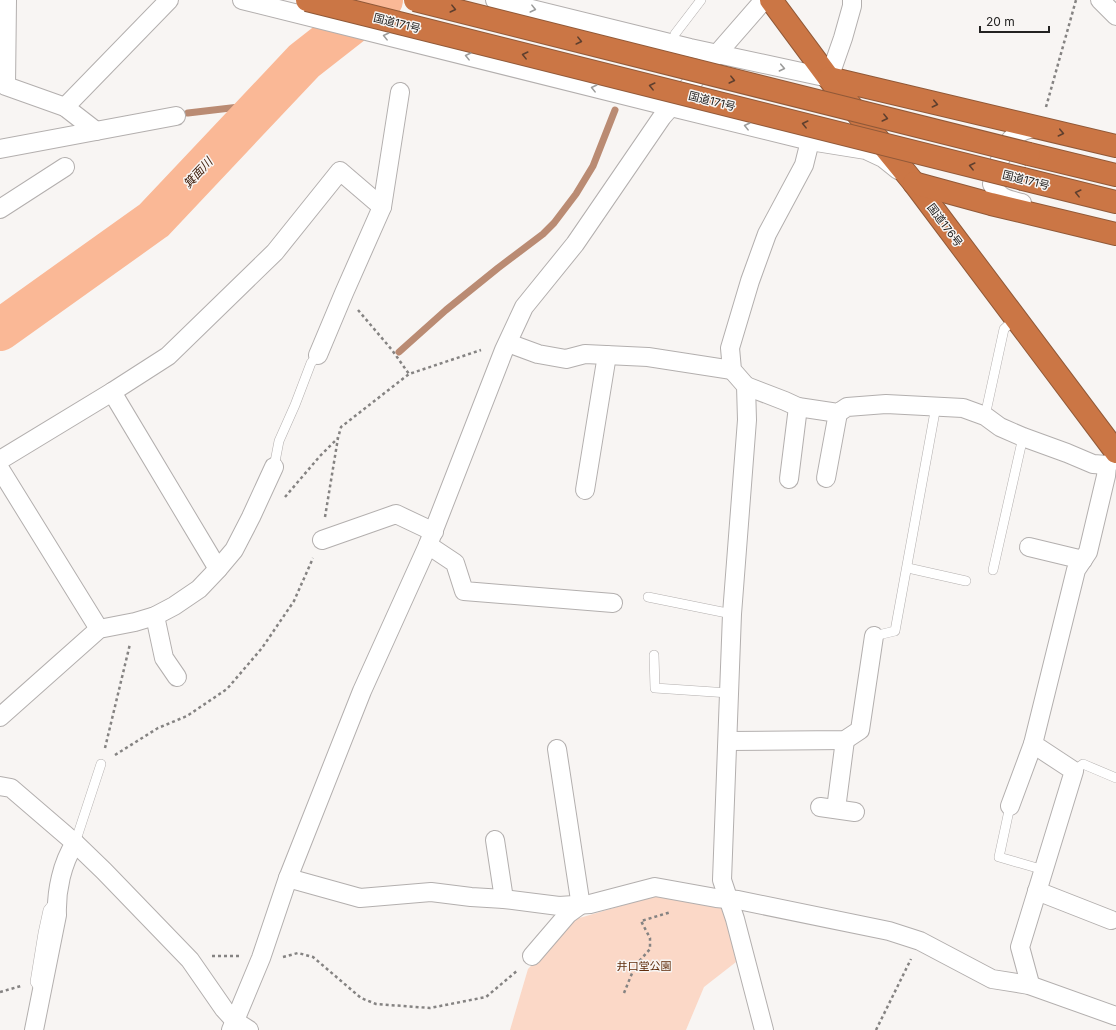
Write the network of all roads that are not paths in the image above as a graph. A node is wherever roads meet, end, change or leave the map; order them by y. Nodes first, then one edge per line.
1 (8, 0) edge
2 (169, 0) edge
3 (242, 0) edge
4 (415, 0) edge
5 (495, 0) edge
6 (701, 0) edge
7 (764, 0) edge
8 (771, 0) edge
9 (852, 0) edge
10 (1100, 0) edge
11 (301, 6) edge
12 (1116, 16) edge
13 (675, 34) dead end
14 (718, 54) junction
15 (829, 78) junction
16 (2, 88) edge
17 (400, 92) dead end
18 (850, 105) junction
19 (65, 107) junction
20 (671, 107) junction
21 (176, 116) dead end
22 (1040, 120) junction
23 (96, 131) junction
24 (816, 142) junction
25 (1116, 146) edge
26 (0, 148) edge
27 (65, 167) dead end
28 (1116, 175) edge
29 (914, 183) junction
30 (1116, 202) edge
31 (382, 207) junction
32 (0, 209) edge
33 (1116, 226) edge
34 (1116, 234) edge
35 (1016, 318) junction
36 (508, 343) junction
37 (318, 355) joint
38 (607, 355) junction
39 (732, 370) junction
40 (746, 386) junction
41 (112, 392) junction
42 (936, 406) junction
43 (798, 407) junction
44 (838, 414) junction
45 (985, 416) junction
46 (1023, 438) junction
47 (1113, 458) edge
48 (0, 460) edge
49 (274, 467) joint
50 (0, 469) edge
51 (826, 478) dead end
52 (789, 479) dead end
53 (585, 490) dead end
54 (431, 539) junction
55 (322, 540) dead end
56 (1029, 547) dead end
57 (1083, 560) junction
58 (908, 568) junction
59 (218, 569) junction
60 (992, 570) dead end
61 (966, 581) dead end
62 (648, 597) dead end
63 (613, 603) dead end
64 (732, 614) junction
65 (155, 616) junction
66 (99, 629) junction
67 (874, 636) joint
68 (654, 655) dead end
69 (177, 677) dead end
70 (730, 693) junction
71 (0, 717) edge
72 (845, 740) junction
73 (728, 741) junction
74 (1033, 744) junction
75 (557, 749) dead end
76 (101, 764) road end
77 (1074, 771) junction
78 (1116, 778) edge
79 (0, 786) edge
80 (1010, 806) joint
81 (855, 812) dead end
82 (494, 840) dead end
83 (75, 843) junction
84 (1044, 870) junction
85 (288, 878) junction
86 (1037, 891) junction
87 (504, 899) junction
88 (728, 899) junction
89 (579, 906) junction
90 (1111, 920) dead end
91 (532, 956) road end
92 (1029, 985) junction
93 (1116, 1016) edge
94 (239, 1027) edge
95 (34, 1028) edge
96 (17, 1030) edge
97 (764, 1030) edge

1 - 16 street
2 - 19 street
3 - 11 street
4 -> 28 highway, bridge
5 -> 14 street
6 - 13 lane
7 - 14 street
8 - 15 highway, 国道176号
9 - 15 street
10 - 12 street
20 -> 11 street
30 -> 11 highway, 国道171号, bridge
14 -> 15 street
14 - 20 street
15 - 18 highway, 国道176号
15 -> 22 highway
16 - 19 street
17 - 31 street
18 - 24 street
18 - 29 highway, 国道176号
19 - 23 street
24 -> 20 street
20 - 36 street
21 - 23 street
22 -> 25 highway
22 - 33 street
23 - 26 street
24 - 29 street
24 - 39 street
27 - 32 street
29 - 34 highway
29 - 35 highway, 国道176号
31 - 37 street
31 - 41 street
35 - 45 lane
35 - 47 highway, 国道176号
36 - 38 street
36 - 54 street
37 - 49 lane
38 - 39 street
38 - 53 street
39 - 40 street
40 - 43 street
40 - 64 street
41 - 48 street
41 - 59 street
42 - 44 street
42 - 45 street
42 - 58 lane
43 - 44 street
43 - 52 street
44 - 51 street
45 - 46 street
46 - 47 street
46 - 60 lane
47 - 57 street
49 - 59 street
50 - 66 street
54 - 55 street
54 - 63 street
54 - 85 street
56 - 57 street
57 - 74 street
58 - 61 lane
58 - 67 lane
59 - 65 street
62 - 64 lane
64 - 70 street
65 - 66 street
65 - 69 street
66 - 71 street
67 - 72 street
68 - 70 lane
70 - 73 street
72 - 73 street
72 - 81 street
73 - 88 street
74 - 77 street
74 - 80 street
75 - 89 street
76 - 83 lane
77 - 78 lane
77 - 84 street
79 - 83 street
80 - 84 lane
82 - 87 street
83 - 94 street
83 - 95 street
84 - 86 street
85 - 87 street
85 - 94 street
86 - 90 street
86 - 92 street
87 - 89 street
88 - 89 street
88 - 92 street
88 - 97 street
89 - 91 street
92 - 93 street
95 - 96 street

